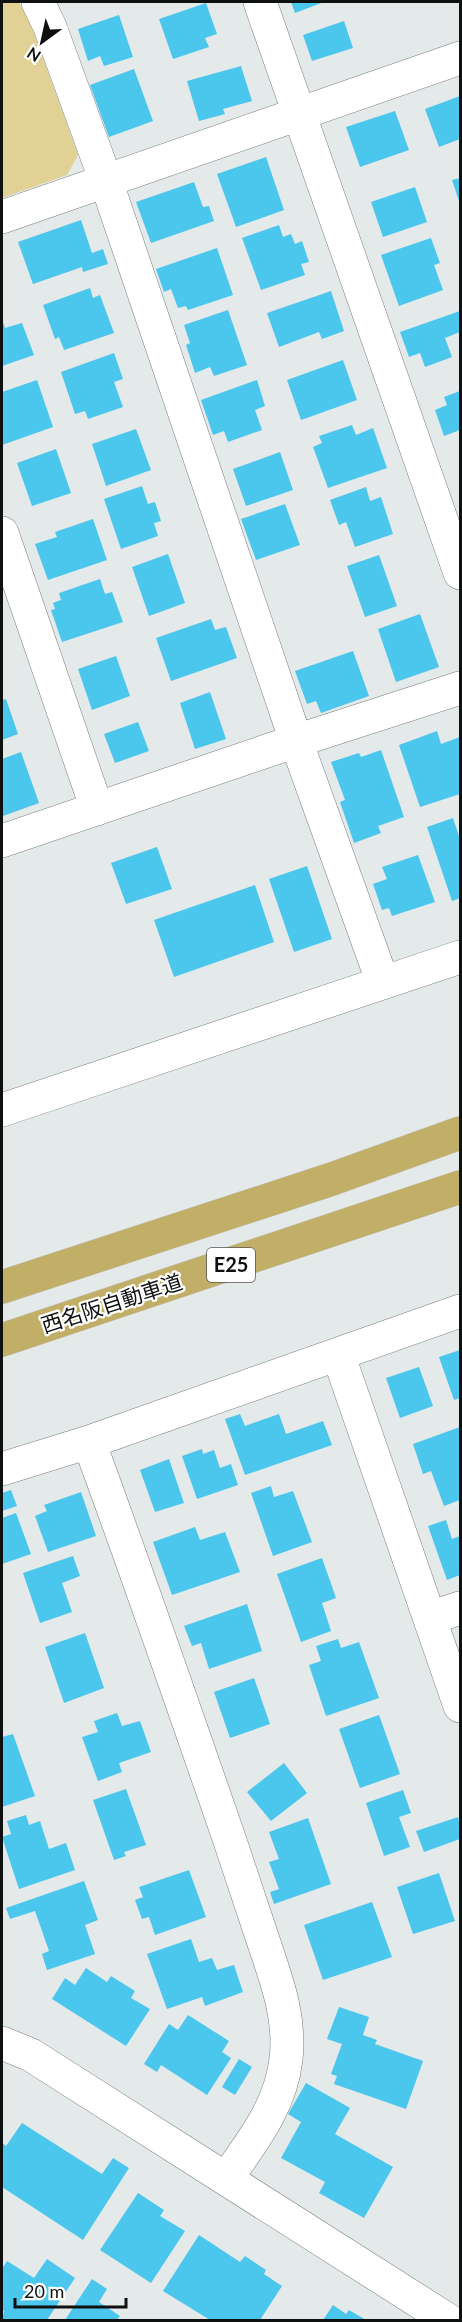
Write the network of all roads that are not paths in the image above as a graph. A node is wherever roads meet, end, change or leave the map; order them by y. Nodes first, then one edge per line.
1 (38, 2) edge
2 (260, 2) edge
3 (460, 58) edge
4 (300, 113) junction
5 (106, 181) junction
6 (2, 217) edge
7 (2, 533) edge
8 (460, 573) edge
9 (460, 688) edge
10 (296, 741) junction
11 (97, 808) junction
12 (2, 841) edge
13 (460, 957) edge
14 (383, 983) junction
15 (2, 1110) edge
16 (460, 1133) edge
17 (460, 1187) edge
18 (2, 1287) edge
19 (460, 1311) edge
20 (2, 1340) edge
21 (339, 1354) junction
22 (89, 1443) junction
23 (2, 1469) edge
24 (460, 1608) edge
25 (430, 1618) junction
26 (460, 1706) edge
27 (2, 2043) edge
28 (226, 2179) junction
29 (460, 2307) edge
30 (450, 2320) edge

1 - 5 street
2 - 4 street
3 - 4 street
4 - 5 street
4 - 8 street
5 - 6 street
5 - 10 street
7 - 11 street
9 - 10 street
10 - 11 street
10 - 14 street
11 - 12 street
13 - 14 street
14 - 15 street
16 - 18 highway, E25
17 - 20 highway, 西名阪自動車道 / E25
19 - 21 street
21 - 22 street
21 - 25 street
22 - 23 street
22 - 28 street
24 - 25 street
25 - 26 street
27 - 28 street
28 - 30 street
29 - 30 street

